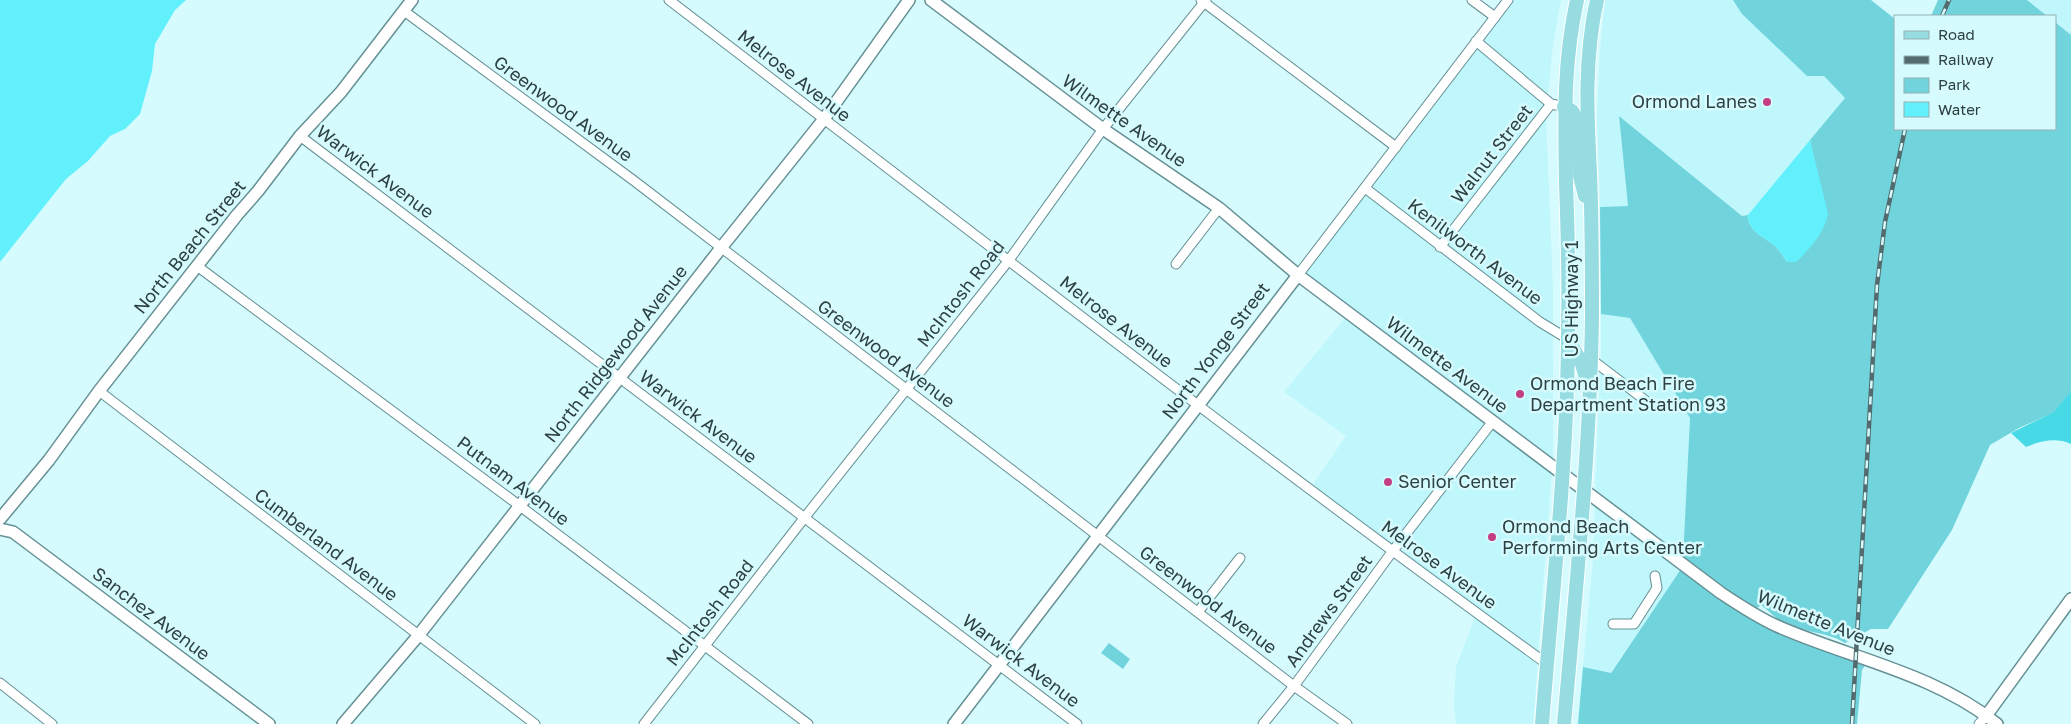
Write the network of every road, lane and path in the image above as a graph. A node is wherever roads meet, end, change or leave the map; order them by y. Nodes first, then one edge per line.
1 (412, 0) edge
2 (669, 0) edge
3 (909, 0) edge
4 (931, 0) edge
5 (1472, 0) edge
6 (1508, 0) edge
7 (1577, 0) edge
8 (1597, 0) edge
9 (1204, 1) edge
10 (404, 11) junction
11 (1495, 17) junction
12 (1476, 42) junction
13 (1567, 54) junction
14 (1558, 105) junction
15 (1587, 107) junction
16 (824, 119) junction
17 (1103, 129) junction
18 (300, 136) junction
19 (1396, 147) junction
20 (1365, 188) junction
21 (1219, 208) junction
22 (1591, 218) junction
23 (1440, 247) junction
24 (721, 248) junction
25 (1009, 260) junction
26 (1176, 264) dead end
27 (197, 266) junction
28 (1298, 275) junction
29 (1568, 311) junction
30 (1568, 339) junction
31 (1591, 359) junction
32 (620, 378) junction
33 (906, 390) junction
34 (99, 391) junction
35 (1590, 391) junction
36 (1650, 404) dead end
37 (1198, 406) junction
38 (1493, 421) junction
39 (1563, 473) junction
40 (1584, 490) junction
41 (520, 506) junction
42 (2, 517) edge
43 (805, 517) junction
44 (0, 529) edge
45 (13, 532) junction
46 (1098, 536) junction
47 (1392, 552) junction
48 (1240, 558) dead end
49 (1655, 576) dead end
50 (2071, 599) edge
51 (1198, 612) junction
52 (1613, 624) dead end
53 (418, 636) junction
54 (705, 646) junction
55 (1547, 664) junction
56 (999, 665) junction
57 (0, 683) edge
58 (1294, 686) junction
59 (1567, 698) junction
60 (1982, 720) edge
61 (52, 724) edge
62 (268, 724) edge
63 (343, 724) edge
64 (535, 724) edge
65 (644, 724) edge
66 (808, 724) edge
67 (954, 724) edge
68 (1077, 724) edge
69 (1264, 724) edge
70 (1348, 724) edge
71 (1542, 724) edge
72 (1564, 724) edge
73 (1997, 724) edge

1 - 10 street, North Beach Street
2 - 16 street, Melrose Avenue
3 - 16 street, North Ridgewood Avenue
4 - 17 street, Wilmette Avenue
5 - 11 street
6 - 11 street, North Yonge Street
7 - 13 main road
8 - 15 main road
9 - 17 street, McIntosh Road
9 - 19 street
10 - 18 street, North Beach Street
10 - 24 street, Greenwood Avenue
11 - 12 street, North Yonge Street
12 - 14 street
12 - 19 street, North Yonge Street
13 - 14 main road
13 - 15 main road
14 - 22 main road
14 - 23 street, Walnut Street
14 - 29 main road, US Highway 1
15 - 22 main road, US Highway 1
16 - 24 street, North Ridgewood Avenue
16 - 25 street, Melrose Avenue
17 - 21 street, Wilmette Avenue
17 - 25 street, McIntosh Road
18 - 27 street, North Beach Street
18 - 32 street, Warwick Avenue
19 - 20 street, North Yonge Street
20 - 23 street, Kenilworth Avenue
20 - 28 street, North Yonge Street
21 - 26 street
21 - 28 street, Wilmette Avenue
22 - 31 main road, US Highway 1
23 - 30 street, Kenilworth Avenue
24 - 32 street, North Ridgewood Avenue
24 - 33 street, Greenwood Avenue
25 - 33 street, McIntosh Road
25 - 37 street, Melrose Avenue
27 - 34 street, North Beach Street
27 - 41 street, Putnam Avenue
28 - 37 street, North Yonge Street
28 - 38 street, Wilmette Avenue
29 - 30 main road, US Highway 1
29 - 31 main road
30 - 35 main road
30 - 39 main road, US Highway 1
31 - 35 main road, US Highway 1
31 - 36 street
32 - 41 street, North Ridgewood Avenue
32 - 43 street, Warwick Avenue
33 - 43 street, McIntosh Road
33 - 46 street, Greenwood Avenue
34 - 42 street, North Beach Street
34 - 53 street, Cumberland Avenue
35 - 40 main road, US Highway 1
37 - 46 street, North Yonge Street
37 - 47 street, Melrose Avenue
38 - 39 street, Wilmette Avenue
38 - 47 street, Andrews Street
39 - 40 street, Wilmette Avenue
39 - 55 main road, US Highway 1
40 - 59 main road, US Highway 1
40 - 60 street, Wilmette Avenue
41 - 53 street, North Ridgewood Avenue
41 - 54 street, Putnam Avenue
42 - 45 street, Sanchez Avenue
43 - 54 street, McIntosh Road
43 - 56 street, Warwick Avenue
44 - 45 street, Sanchez Avenue
45 - 62 street, Sanchez Avenue
46 - 51 street, Greenwood Avenue
46 - 56 street, North Yonge Street
47 - 55 street, Melrose Avenue
47 - 58 street, Andrews Street
48 - 51 street
49 - 52 street
50 - 60 street
51 - 58 street, Greenwood Avenue
53 - 63 street, North Ridgewood Avenue
53 - 64 street, Cumberland Avenue
54 - 65 street, McIntosh Road
54 - 66 street, Putnam Avenue
55 - 59 main road
55 - 71 main road, US Highway 1
56 - 67 street, North Yonge Street
56 - 68 street, Warwick Avenue
57 - 61 street
58 - 69 street, Andrews Street
58 - 70 street, Greenwood Avenue
59 - 72 main road, US Highway 1
60 - 73 street, Wilmette Avenue

